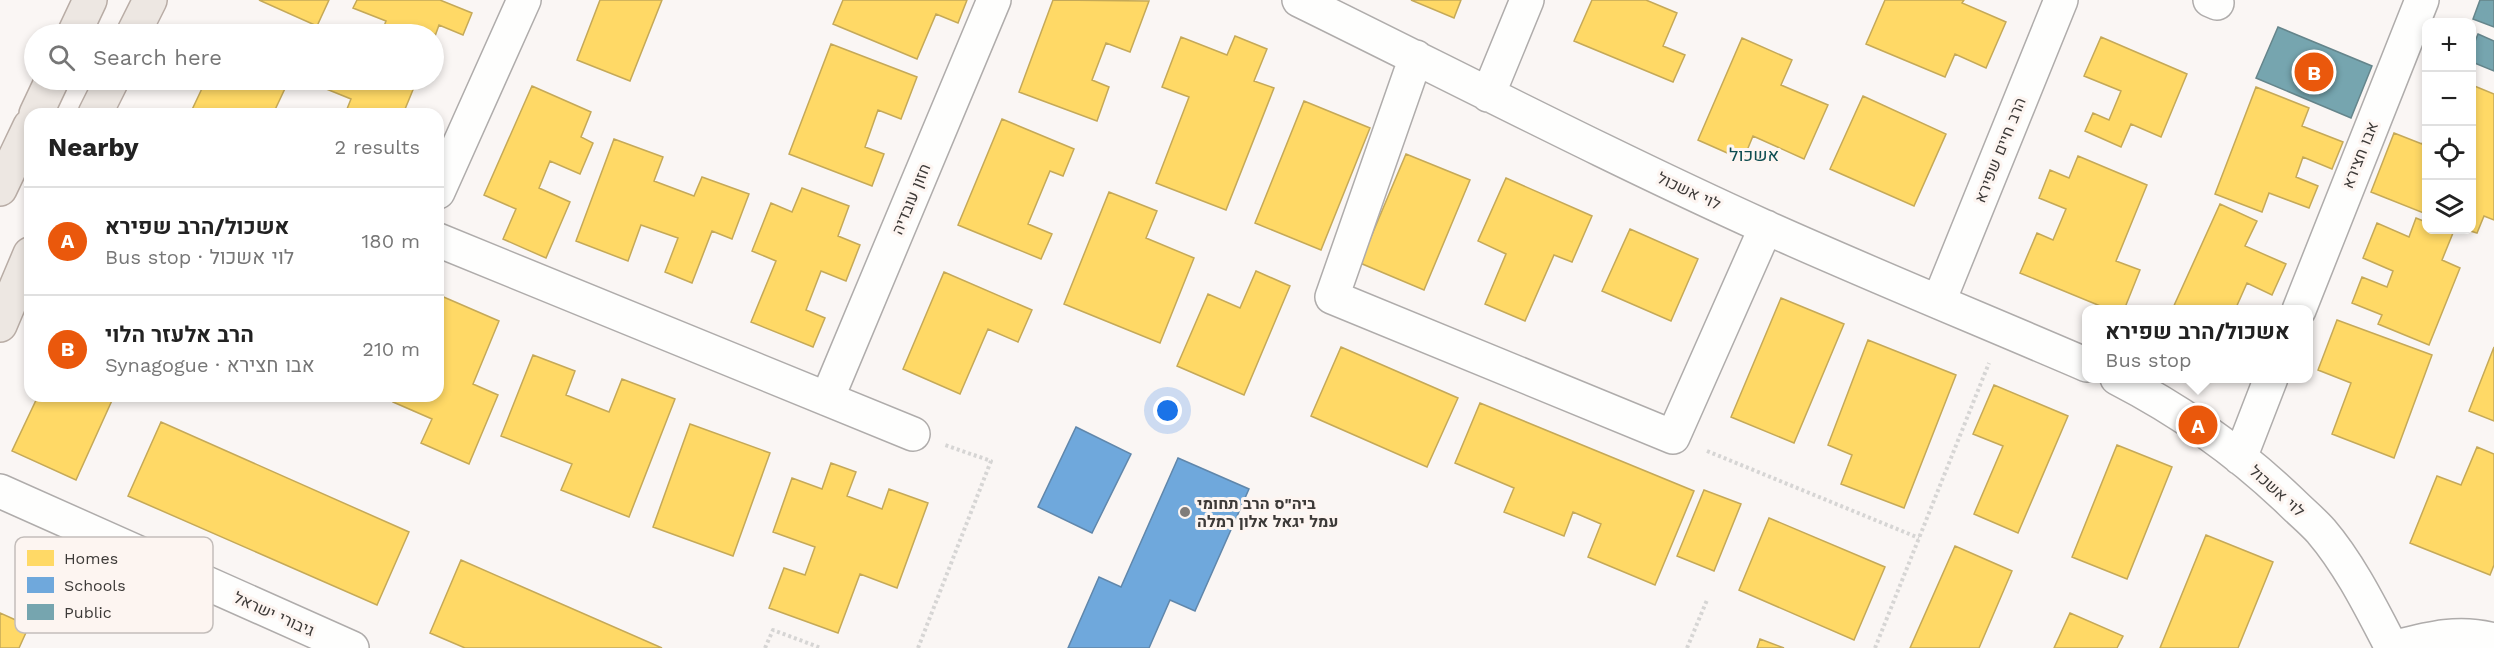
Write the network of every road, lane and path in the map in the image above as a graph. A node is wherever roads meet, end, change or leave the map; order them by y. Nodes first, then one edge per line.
1 (90, 0) edge
2 (150, 0) edge
3 (524, 0) edge
4 (994, 0) edge
5 (1527, 0) edge
6 (2061, 0) edge
7 (2422, 0) edge
8 (1317, 4) edge
9 (79, 24) edge
10 (138, 24) edge
11 (1416, 57) junction
12 (47, 90) edge
13 (107, 90) edge
14 (1488, 95) junction
15 (39, 108) edge
16 (98, 108) edge
17 (24, 139) edge
18 (444, 179) edge
19 (0, 189) edge
20 (1766, 227) junction
21 (444, 242) edge
22 (24, 268) edge
23 (1939, 301) junction
24 (2301, 305) edge
25 (0, 325) edge
26 (2003, 328) junction
27 (2082, 362) edge
28 (2127, 383) edge
29 (2269, 383) edge
30 (827, 399) junction
31 (913, 434) joint
32 (1673, 437) junction
33 (2240, 458) junction
34 (0, 491) edge
35 (103, 537) edge
36 (1919, 538) junction
37 (213, 586) edge
38 (1707, 600) dead end
39 (2494, 640) edge
40 (352, 648) edge
41 (765, 648) edge
42 (821, 648) edge
43 (918, 648) edge
44 (1687, 648) edge
45 (1875, 648) edge
46 (2392, 648) edge

1 - 9 main road
2 - 10 main road
3 - 18 street
4 - 30 street, חזון עובדיה
5 - 14 street
6 - 23 street, הרב חיים שפירא
7 - 24 street, אבו חצירא
8 - 11 street, לוי אשכול
11 - 14 street, לוי אשכול
11 - 32 street
12 - 15 main road
13 - 16 main road
14 - 20 street, לוי אשכול
17 - 19 main road
20 - 23 street, לוי אשכול
20 - 32 street
21 - 30 street
22 - 25 main road
23 - 26 street, לוי אשכול
26 - 27 street, לוי אשכול
26 - 36 path
28 - 33 street, לוי אשכול
29 - 33 street
30 - 31 street
31 - 43 path
32 - 36 path
33 - 46 street, לוי אשכול
34 - 35 street, גיבורי ישראל
36 - 45 path
37 - 40 street, גיבורי ישראל
38 - 44 path
39 - 46 street
41 - 42 path

